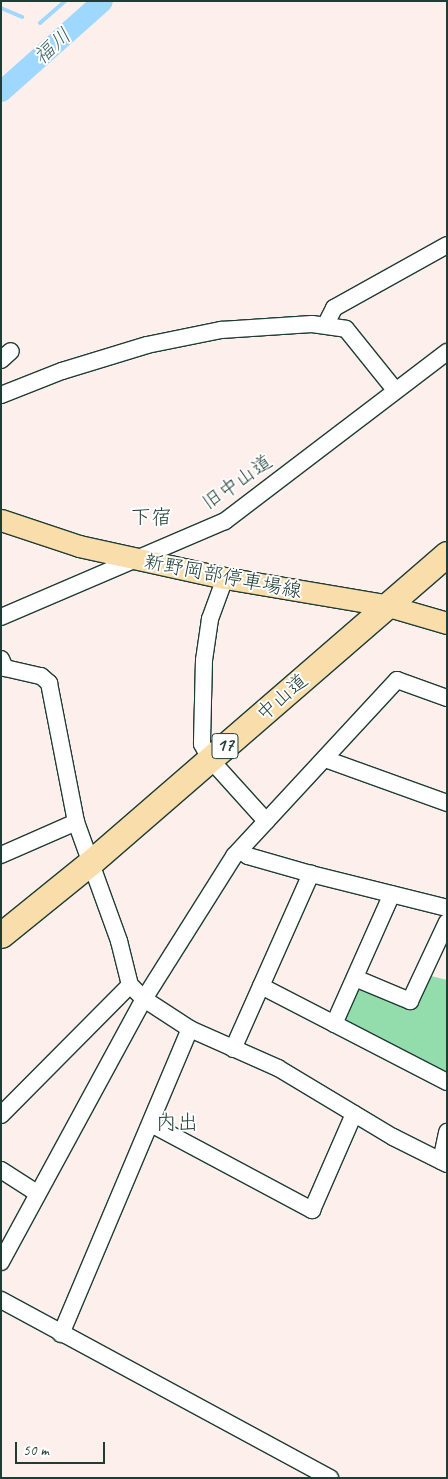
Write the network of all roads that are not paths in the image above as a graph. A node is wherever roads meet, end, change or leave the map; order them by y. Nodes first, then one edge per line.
1 (447, 245) edge
2 (326, 324) junction
3 (447, 352) edge
4 (395, 390) junction
5 (1, 395) edge
6 (1, 520) edge
7 (447, 554) edge
8 (140, 559) junction
9 (225, 578) junction
10 (385, 605) junction
11 (1, 617) edge
12 (447, 623) edge
13 (1, 659) edge
14 (447, 698) edge
15 (210, 759) junction
16 (325, 759) junction
17 (447, 803) edge
18 (266, 821) junction
19 (76, 822) junction
20 (240, 850) junction
21 (1, 855) edge
22 (90, 863) junction
23 (311, 874) junction
24 (392, 894) junction
25 (447, 908) edge
26 (447, 922) edge
27 (1, 935) edge
28 (355, 978) junction
29 (130, 985) junction
30 (261, 986) junction
31 (144, 999) junction
32 (334, 1024) junction
33 (190, 1029) junction
34 (233, 1049) junction
35 (447, 1082) edge
36 (354, 1114) junction
37 (1, 1115) edge
38 (150, 1124) junction
39 (447, 1132) edge
40 (444, 1162) edge
41 (1, 1170) edge
42 (37, 1193) junction
43 (1, 1262) edge
44 (1, 1300) edge
45 (61, 1334) junction
46 (330, 1478) edge

1 - 2 street
2 - 4 street
2 - 5 street
3 - 4 street, 旧中山道
4 - 8 street, 旧中山道
6 - 8 main road, 新野岡部停車場線
7 - 10 highway, 中山道 / 17
8 - 9 main road, 新野岡部停車場線
8 - 11 street, 旧中山道
9 - 10 main road, 新野岡部停車場線
9 - 15 street
10 - 12 main road, 新野岡部停車場線
10 - 15 highway, 中山道 / 17
13 - 19 street
14 - 16 street
15 - 18 street
15 - 22 highway, 中山道 / 17
16 - 17 street
16 - 18 street
18 - 20 street
19 - 21 street
19 - 22 street
20 - 23 street
20 - 31 street
22 - 27 highway, 中山道 / 17
22 - 29 street
23 - 24 street
23 - 30 street
24 - 25 street
24 - 28 street
26 - 28 street
28 - 32 street
29 - 31 street
29 - 37 street
30 - 32 street
30 - 34 street
31 - 33 street
31 - 42 street
32 - 35 street
33 - 34 street
33 - 38 street
34 - 36 street
36 - 38 street
36 - 40 street
38 - 45 street
39 - 40 street
41 - 42 street
42 - 43 street
44 - 45 street
45 - 46 street

